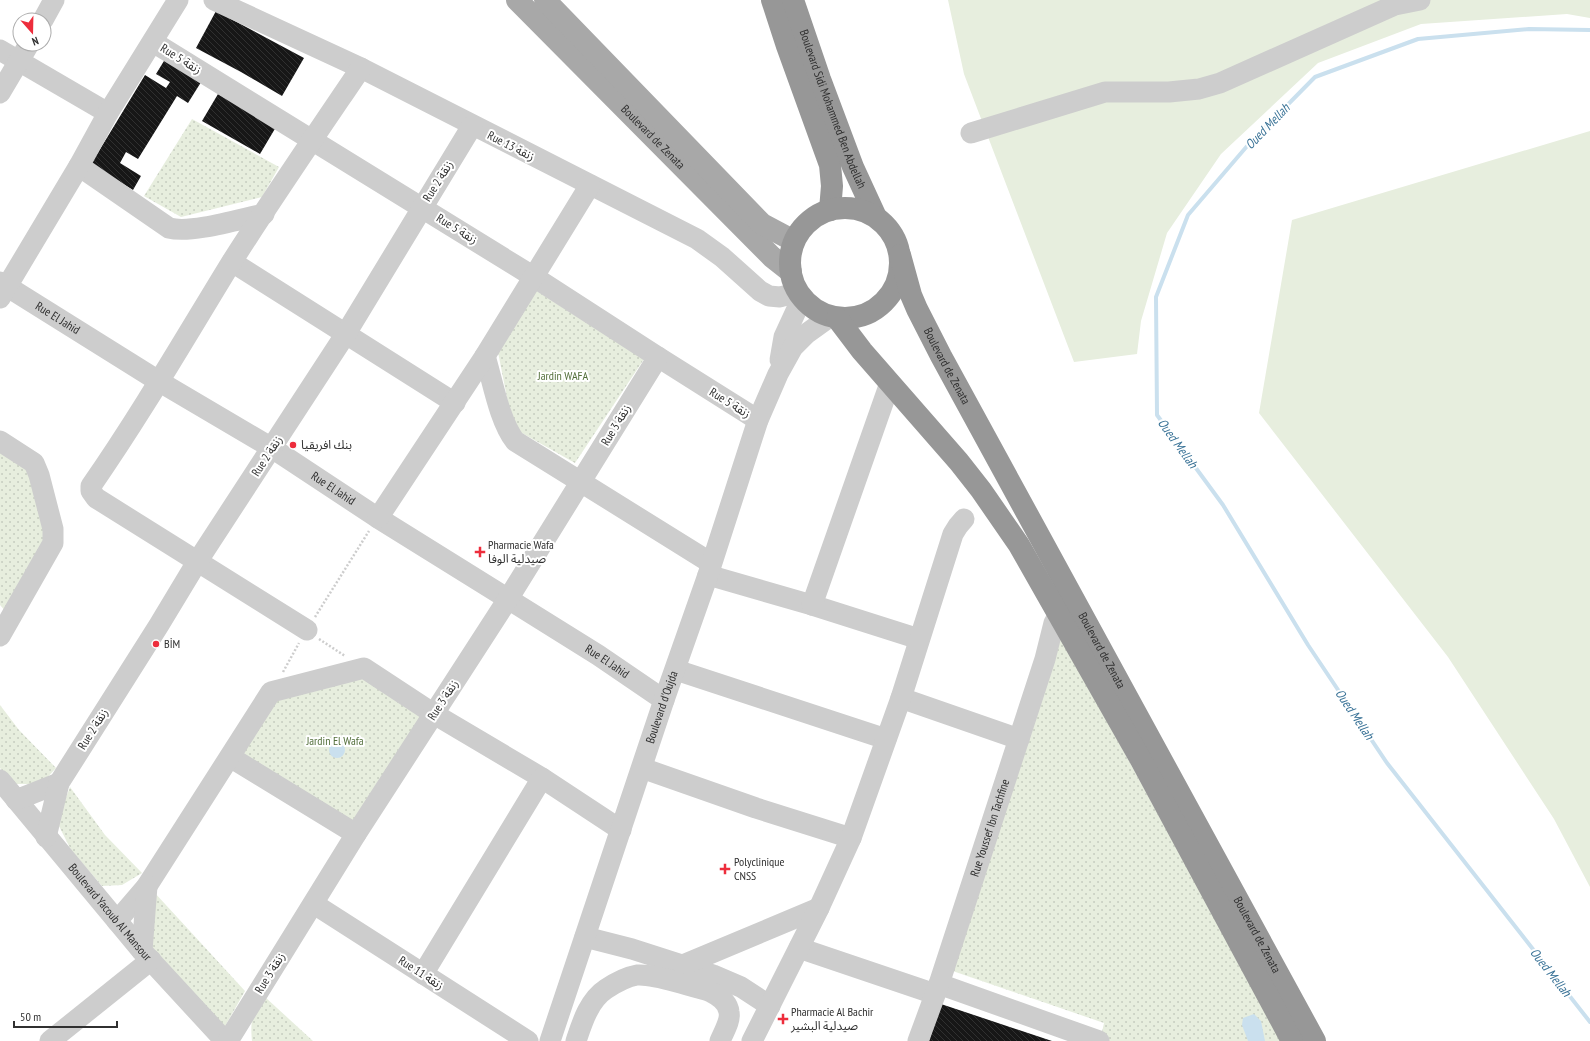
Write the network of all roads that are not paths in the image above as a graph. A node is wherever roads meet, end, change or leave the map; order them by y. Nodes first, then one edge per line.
1 (54, 0) edge
2 (178, 0) edge
3 (214, 0) edge
4 (517, 0) edge
5 (545, 0) edge
6 (772, 0) edge
7 (793, 0) edge
8 (1420, 0) edge
9 (47, 12) edge
10 (153, 42) junction
11 (0, 50) edge
12 (24, 53) edge
13 (360, 68) junction
14 (0, 94) edge
15 (108, 113) junction
16 (472, 126) junction
17 (971, 132) dead end
18 (313, 140) junction
19 (78, 166) junction
20 (590, 185) junction
21 (422, 208) junction
22 (830, 210) junction
23 (264, 214) junction
24 (876, 217) junction
25 (794, 242) junction
26 (900, 255) junction
27 (232, 262) junction
28 (534, 277) junction
29 (797, 287) junction
30 (2, 289) edge
31 (834, 317) junction
32 (345, 335) junction
33 (485, 356) junction
34 (658, 357) junction
35 (778, 374) junction
36 (160, 382) junction
37 (890, 383) junction
38 (455, 403) junction
39 (758, 420) junction
40 (0, 441) edge
41 (272, 448) junction
42 (581, 483) junction
43 (378, 518) junction
44 (964, 519) dead end
45 (197, 562) junction
46 (709, 569) junction
47 (508, 599) junction
48 (812, 605) junction
49 (1059, 614) junction
50 (307, 630) road end
51 (0, 636) edge
52 (919, 639) junction
53 (676, 670) junction
54 (901, 698) junction
55 (664, 700) junction
56 (434, 714) junction
57 (886, 739) junction
58 (1019, 739) junction
59 (230, 757) junction
60 (642, 768) junction
61 (542, 778) junction
62 (0, 780) edge
63 (59, 783) junction
64 (16, 800) junction
65 (620, 830) junction
66 (356, 834) junction
67 (46, 837) junction
68 (851, 838) junction
69 (147, 886) junction
70 (314, 904) junction
71 (819, 908) junction
72 (117, 922) junction
73 (585, 937) junction
74 (799, 948) junction
75 (146, 956) junction
76 (683, 965) junction
77 (423, 974) junction
78 (937, 989) junction
79 (770, 1006) junction
80 (50, 1041) edge
81 (225, 1041) edge
82 (228, 1041) edge
83 (528, 1041) edge
84 (550, 1041) edge
85 (576, 1041) edge
86 (720, 1041) edge
87 (754, 1041) edge
88 (918, 1041) edge
89 (1099, 1041) edge
90 (1292, 1041) edge
91 (1315, 1041) edge

1 - 9 street
2 - 10 street
3 - 13 street, Rue 13 زنقة
4 - 29 main road, Boulevard de Zenata
5 - 25 main road, Boulevard de Zenata
6 - 22 highway, Boulevard Sidi Mohammed Ben Abdellah
7 - 24 highway, Boulevard Sidi Mohammed Ben Abdellah
8 - 17 street
10 - 15 street
10 - 18 street, Rue 5 زنقة
11 - 12 street
12 - 14 street
12 - 15 street
13 - 16 street, Rue 13 زنقة
13 - 18 street
15 - 19 street
16 - 20 street, Rue 13 زنقة
16 - 21 street, Rue 2 زنقة
18 - 21 street, Rue 5 زنقة
18 - 23 street
19 - 23 street
19 - 30 street
20 - 28 street
20 - 29 street, Rue 13 زنقة
21 - 28 street, Rue 5 زنقة
21 - 32 street, Rue 2 زنقة
22 - 24 highway
22 - 25 highway
23 - 27 street
24 - 26 highway
25 - 29 highway
26 - 31 highway
26 - 91 highway, Boulevard de Zenata
27 - 32 street
27 - 36 street
28 - 33 street
28 - 34 street, Rue 5 زنقة
29 - 31 highway
29 - 35 street, Boulevard d'Oujda
30 - 36 street, Rue El Jahid
31 - 35 street, Boulevard d'Oujda
31 - 37 highway, Boulevard de Zenata
32 - 38 street
32 - 41 street, Rue 2 زنقة
33 - 38 street
33 - 42 street
34 - 39 street, Rue 5 زنقة
34 - 42 street, Rue 3 زنقة
35 - 39 street, Boulevard d'Oujda
36 - 41 street, Rue El Jahid
36 - 45 street
37 - 48 street
37 - 49 highway, Boulevard de Zenata
38 - 43 street
39 - 46 street, Boulevard d'Oujda
40 - 51 street
41 - 43 street, Rue El Jahid
41 - 45 street, Rue 2 زنقة
42 - 46 street
42 - 47 street, Rue 3 زنقة
43 - 47 street, Rue El Jahid
44 - 52 street
45 - 50 street
45 - 63 street, Rue 2 زنقة
46 - 48 street
46 - 53 street, Boulevard d'Oujda
47 - 55 street, Rue El Jahid
47 - 56 street, Rue 3 زنقة
48 - 52 street
49 - 58 street, Rue Youssef Ibn Tachfine
49 - 90 highway, Boulevard de Zenata
52 - 54 street
53 - 55 street, Boulevard d'Oujda
53 - 57 street
54 - 57 street
54 - 58 street
55 - 60 street, Boulevard d'Oujda
56 - 59 street
56 - 61 street
56 - 66 street, Rue 3 زنقة
57 - 68 street
58 - 78 street, Rue Youssef Ibn Tachfine
59 - 66 street
59 - 69 street
60 - 65 street, Boulevard d'Oujda
60 - 68 street
61 - 65 street
61 - 77 street
62 - 64 street, Boulevard Yacoub Al Mansour
63 - 64 street
63 - 67 street, Rue 2 زنقة
64 - 67 street, Boulevard Yacoub Al Mansour
65 - 73 street, Boulevard d'Oujda
66 - 70 street, Rue 3 زنقة
67 - 72 street, Boulevard Yacoub Al Mansour
68 - 71 street
69 - 72 street
69 - 75 street
70 - 77 street, Rue 11 زنقة
70 - 82 street, Rue 3 زنقة
71 - 74 street
71 - 76 street
72 - 75 street, Boulevard Yacoub Al Mansour
73 - 76 street
73 - 84 street, Boulevard d'Oujda
74 - 78 street
74 - 79 street
75 - 80 street
75 - 81 street, Boulevard Yacoub Al Mansour
76 - 79 street
77 - 83 street, Rue 11 زنقة
78 - 88 street, Rue Youssef Ibn Tachfine
78 - 89 street
79 - 87 street
85 - 86 street

